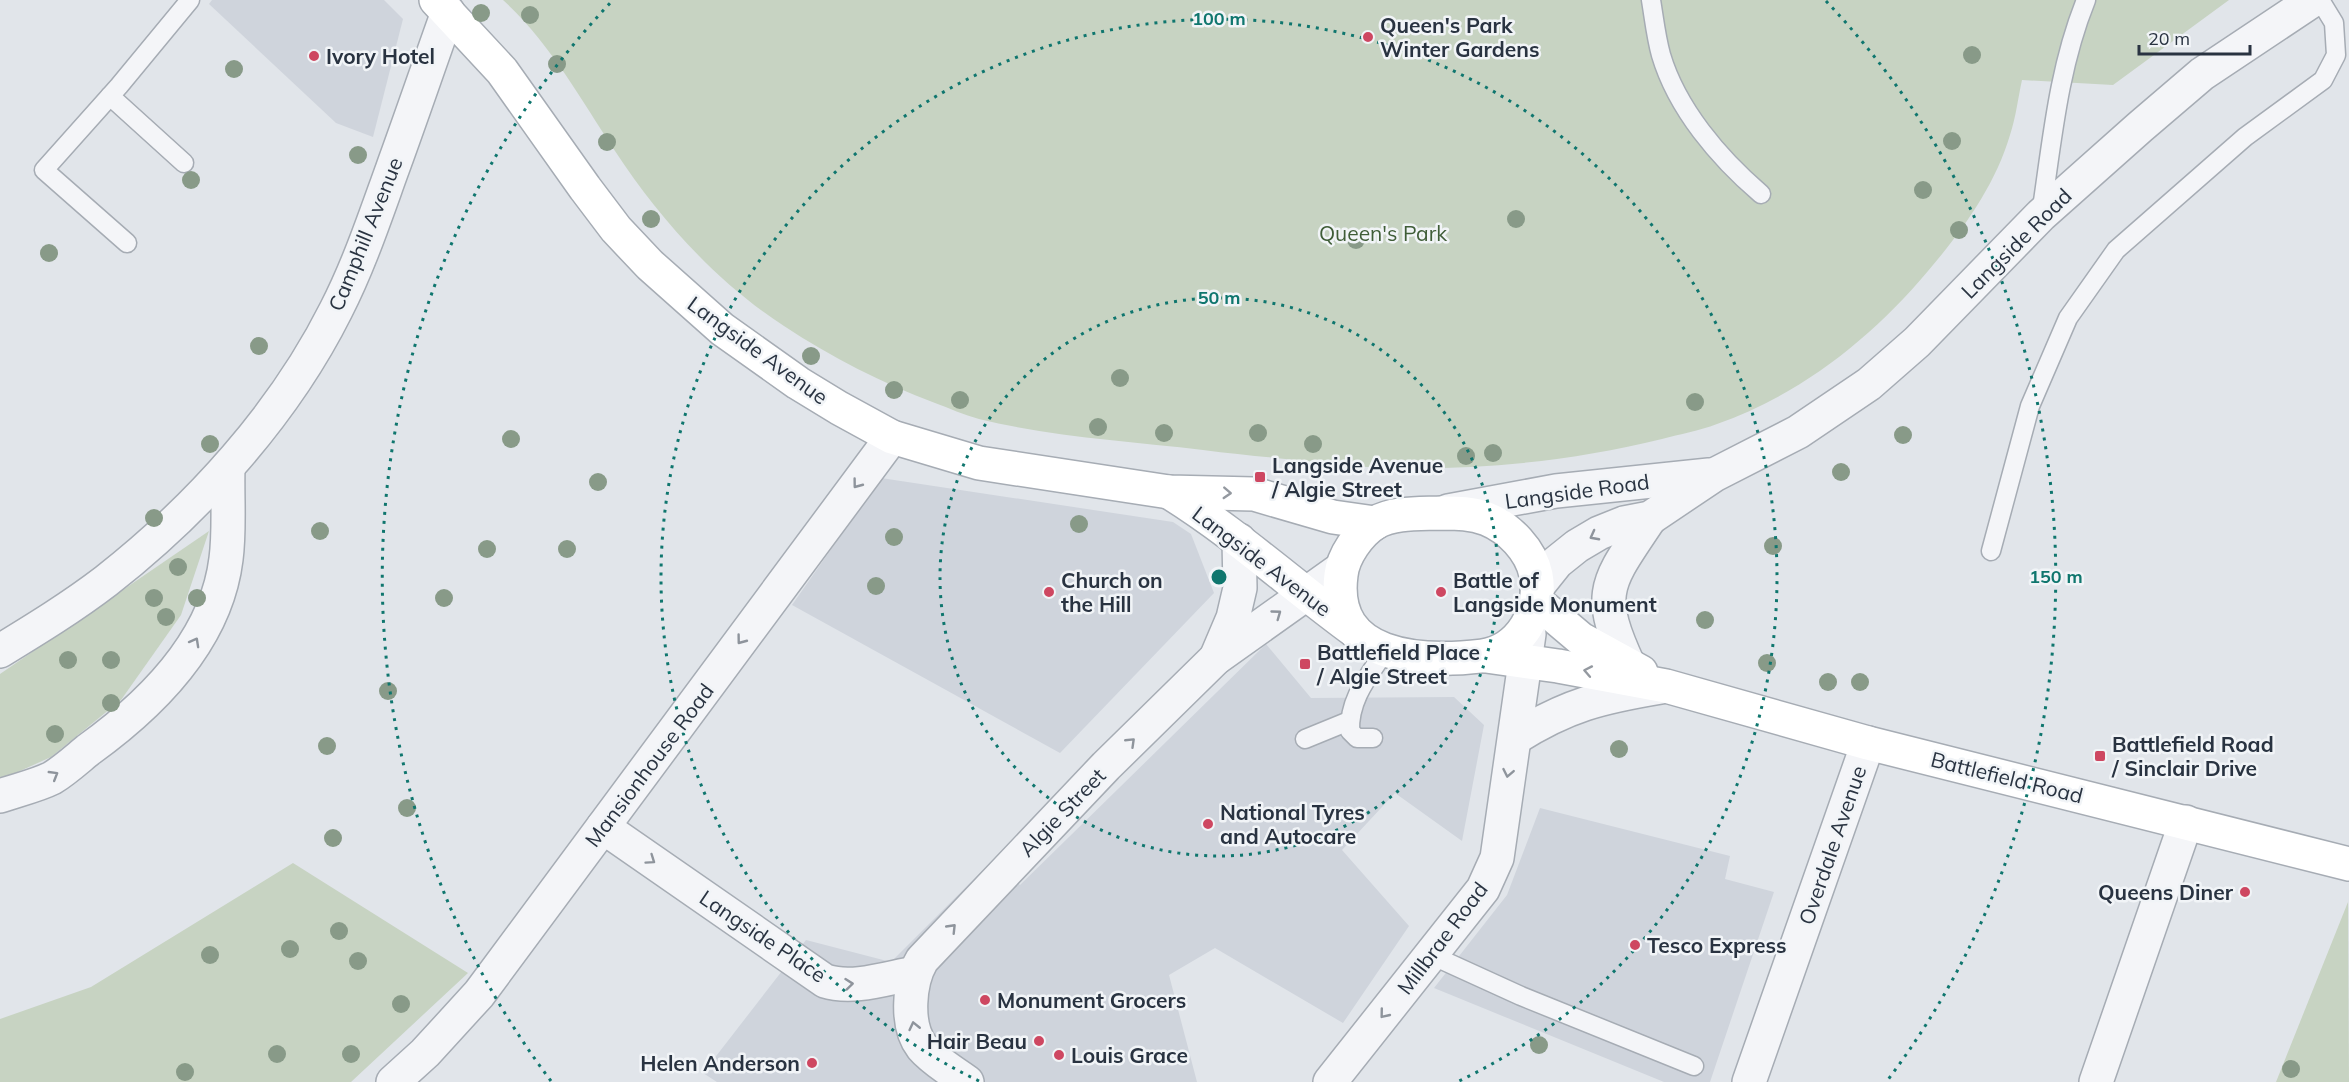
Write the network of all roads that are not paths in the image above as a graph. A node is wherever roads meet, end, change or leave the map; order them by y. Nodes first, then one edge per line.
1 (190, 0) edge
2 (1651, 0) edge
3 (2086, 0) edge
4 (2313, 0) edge
5 (2320, 0) edge
6 (442, 6) edge
7 (110, 96) junction
8 (184, 163) dead end
9 (1761, 194) dead end
10 (2041, 215) junction
11 (127, 243) dead end
12 (892, 437) junction
13 (228, 467) junction
14 (1714, 475) junction
15 (1169, 492) junction
16 (1442, 513) junction
17 (1650, 518) junction
18 (1375, 523) junction
19 (1239, 540) junction
20 (1991, 550) dead end
21 (1341, 569) junction
22 (1306, 595) junction
23 (1535, 600) junction
24 (1355, 631) junction
25 (0, 651) edge
26 (1385, 651) junction
27 (1486, 656) junction
28 (1216, 658) junction
29 (1524, 661) junction
30 (1629, 666) junction
31 (1666, 686) junction
32 (1349, 722) junction
33 (1372, 738) dead end
34 (1515, 738) junction
35 (1305, 739) dead end
36 (1868, 743) junction
37 (0, 796) edge
38 (2186, 822) junction
39 (603, 826) junction
40 (2349, 864) edge
41 (1431, 955) junction
42 (915, 973) junction
43 (1694, 1066) dead end
44 (393, 1082) edge
45 (967, 1082) edge
46 (1330, 1082) edge
47 (1749, 1082) edge
48 (2096, 1082) edge

1 - 7 lane
2 - 9 lane
3 - 10 lane
4 - 10 street, Langside Road
5 - 20 lane
6 - 12 main road, Langside Avenue
6 - 13 street, Camphill Avenue
7 - 8 lane
7 - 11 lane
10 - 14 street, Langside Road
12 - 15 main road, Langside Avenue
12 -> 39 street, Mansionhouse Road
13 - 25 street, Camphill Avenue
37 -> 13 street
14 - 16 street, Langside Road
14 - 17 street, Langside Road
15 -> 18 main road, Langside Avenue
15 - 19 main road, Langside Avenue
16 - 18 main road
16 - 23 main road
17 -> 23 street, Langside Road
17 - 30 street
18 - 21 main road
19 - 22 main road, Langside Avenue
19 - 28 street, Algie Street
21 - 22 street, Algie Street
21 - 24 main road
22 - 24 main road, Langside Avenue
28 -> 22 street, Algie Street
23 - 27 main road
23 - 29 street, Millbrae Road
23 - 30 main road, Battlefield Road
24 - 26 main road
26 - 27 main road
26 - 32 lane
27 - 29 main road, Battlefield Road
42 -> 28 street, Algie Street
31 -> 29 main road, Battlefield Road
29 - 34 street, Millbrae Road
30 - 31 main road, Battlefield Road
31 - 34 street
31 - 36 main road, Battlefield Road
32 - 33 lane
32 - 35 lane
34 -> 41 street, Millbrae Road
36 - 38 main road, Battlefield Road
36 - 47 street, Overdale Avenue
38 - 40 main road, Battlefield Road
38 - 48 street
39 -> 42 street, Langside Place
39 - 44 street, Mansionhouse Road
41 - 43 lane
41 -> 46 street, Millbrae Road
45 -> 42 street

